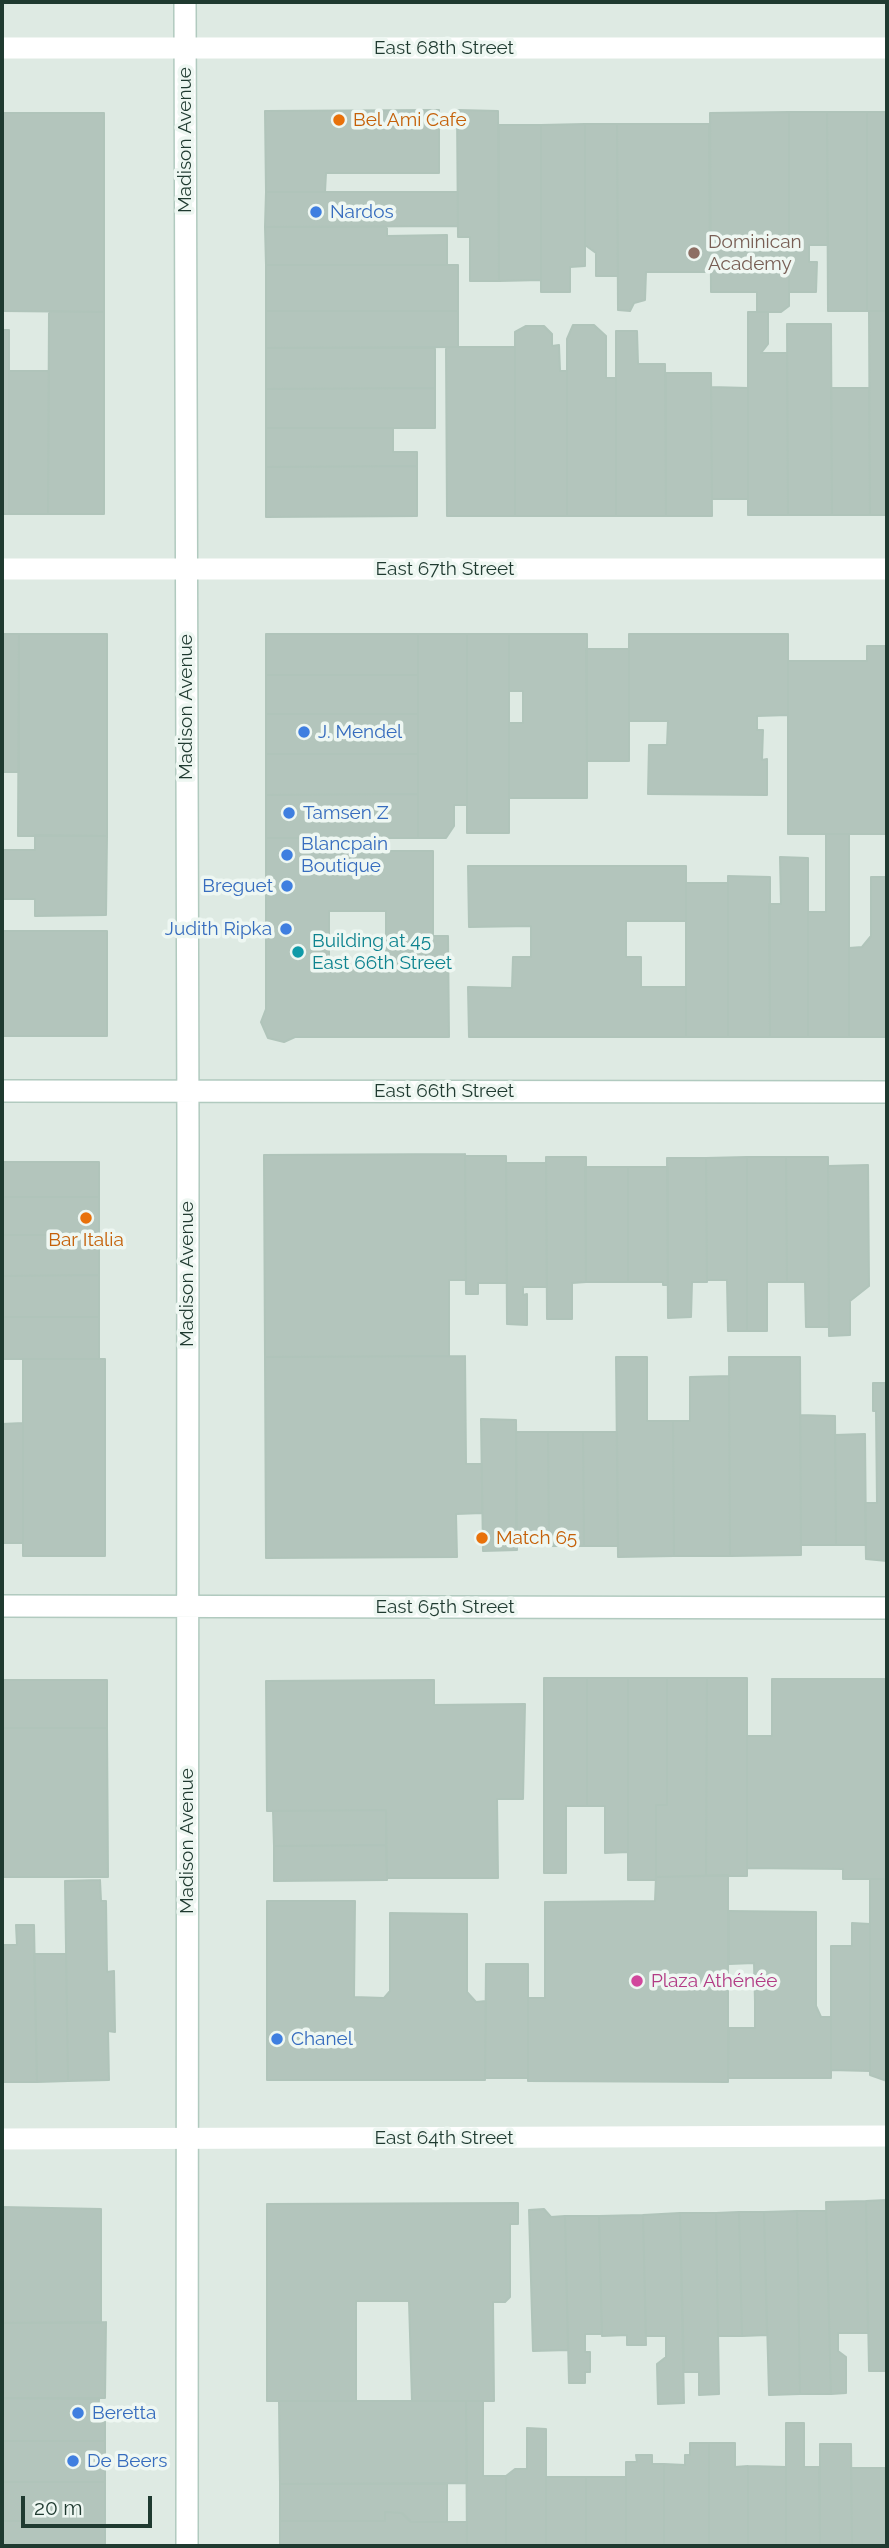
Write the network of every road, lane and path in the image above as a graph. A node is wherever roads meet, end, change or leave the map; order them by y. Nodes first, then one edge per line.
1 (185, 2) edge
2 (185, 47) junction
3 (2, 48) edge
4 (887, 48) edge
5 (2, 569) edge
6 (186, 569) junction
7 (887, 569) edge
8 (2, 1091) edge
9 (187, 1091) junction
10 (887, 1092) edge
11 (2, 1606) edge
12 (187, 1606) junction
13 (887, 1608) edge
14 (887, 2136) edge
15 (2, 2139) edge
16 (187, 2139) junction
17 (187, 2546) edge

1 - 2 main road, Madison Avenue
2 - 3 main road, East 68th Street
2 - 4 main road, East 68th Street
2 - 6 main road, Madison Avenue
5 - 6 main road, East 67th Street
6 - 7 main road, East 67th Street
6 - 9 main road, Madison Avenue
8 - 9 main road, East 66th Street
9 - 10 main road, East 66th Street
9 - 12 main road, Madison Avenue
11 - 12 main road, East 65th Street
12 - 13 main road, East 65th Street
12 - 16 main road, Madison Avenue
14 - 16 main road, East 64th Street
15 - 16 main road, East 64th Street
16 - 17 main road, Madison Avenue

